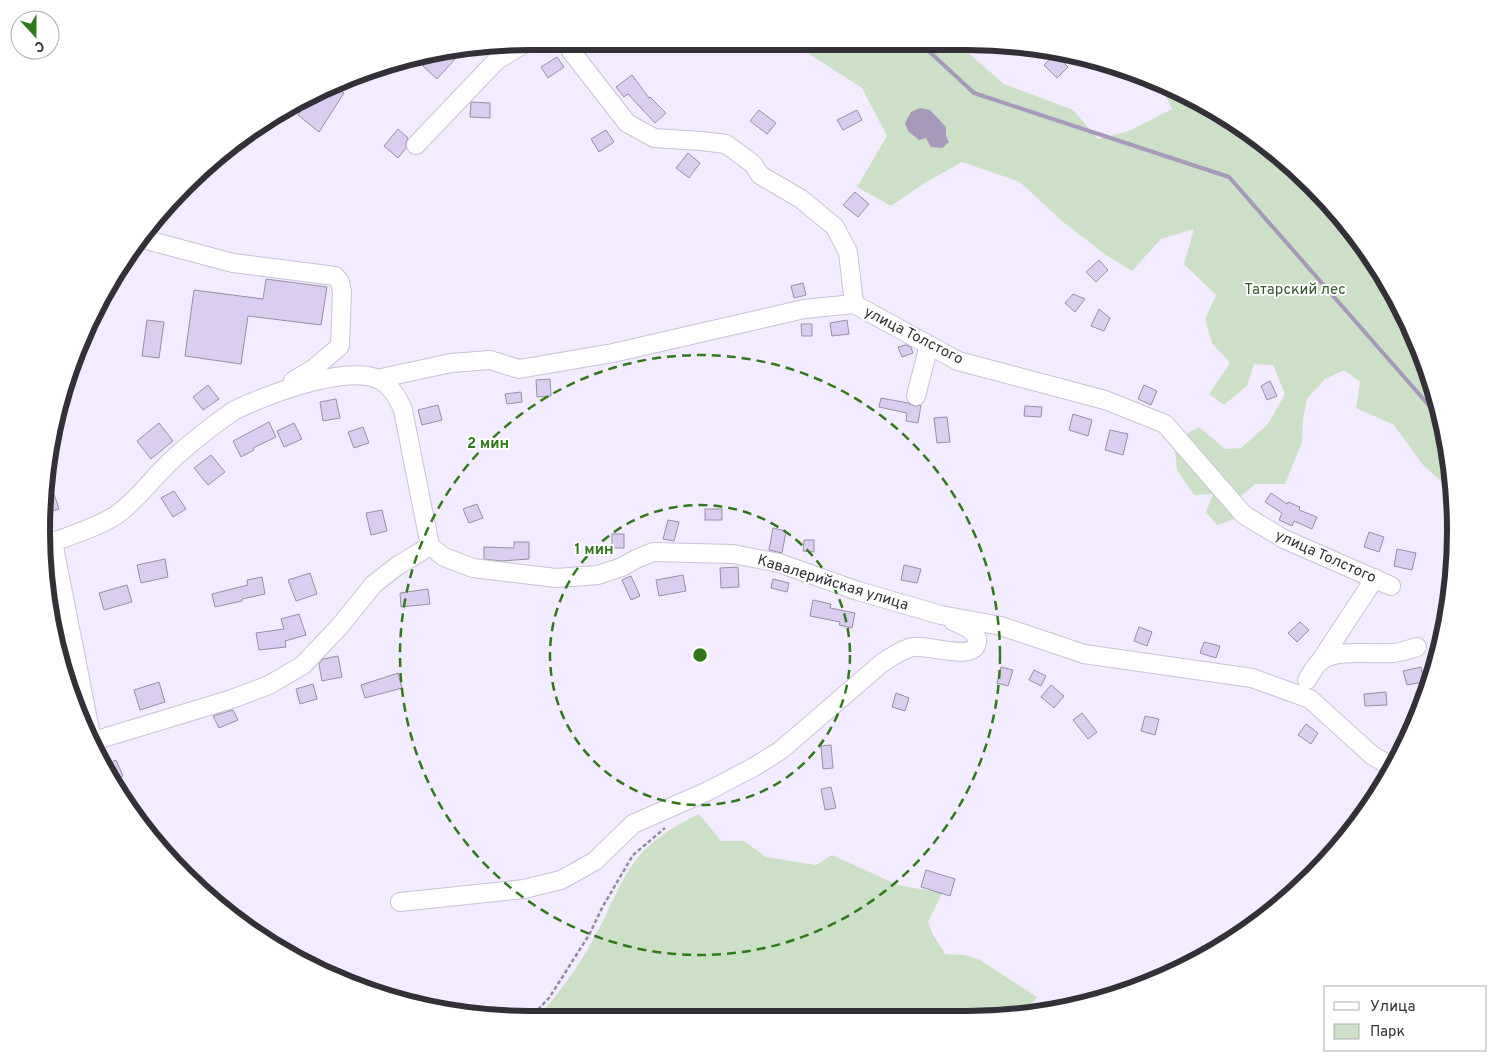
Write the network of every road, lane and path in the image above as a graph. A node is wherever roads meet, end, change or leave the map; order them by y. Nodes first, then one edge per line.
1 (571, 50) edge
2 (513, 51) edge
3 (416, 145) dead end
4 (148, 240) edge
5 (854, 304) junction
6 (929, 345) junction
7 (340, 346) junction
8 (345, 376) junction
9 (377, 379) junction
10 (274, 393) junction
11 (916, 396) dead end
12 (50, 542) edge
13 (430, 546) junction
14 (51, 551) edge
15 (1375, 578) junction
16 (1391, 586) dead end
17 (941, 614) junction
18 (1417, 647) dead end
19 (1321, 660) junction
20 (1307, 680) junction
21 (1283, 689) junction
22 (1310, 699) junction
23 (83, 704) edge
24 (98, 739) edge
25 (1387, 764) edge
26 (666, 827) dead end
27 (400, 902) dead end
28 (537, 1011) edge

1 - 5 street, улица Толстого
2 - 3 street
4 - 7 street
5 - 6 street, улица Толстого
5 - 9 street
6 - 11 street
6 - 15 street, улица Толстого
7 - 8 street
7 - 10 street
8 - 9 street
8 - 10 street
9 - 13 street
10 - 12 street
13 - 17 street, Кавалерийская улица
13 - 24 street
14 - 23 street
15 - 16 street, улица Толстого
15 - 19 street
17 - 21 street
17 - 27 street
18 - 19 street
19 - 20 street
20 - 21 street
20 - 22 street
21 - 22 street
22 - 25 street
26 - 28 path

